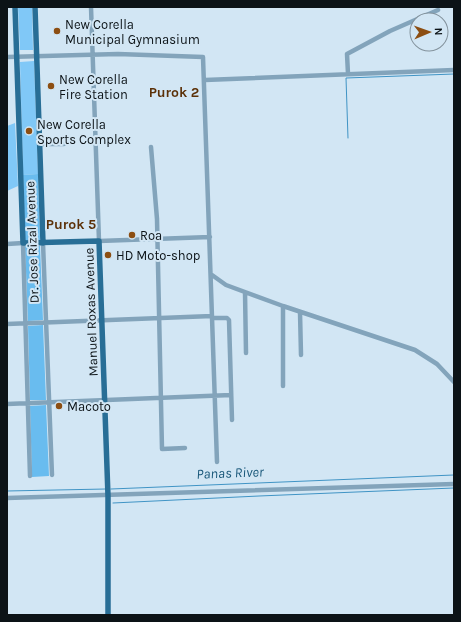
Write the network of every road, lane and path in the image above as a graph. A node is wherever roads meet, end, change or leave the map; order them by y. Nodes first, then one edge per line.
1 (15, 7) edge
2 (35, 7) edge
3 (91, 7) edge
4 (438, 10) dead end
5 (92, 55) junction
6 (16, 56) junction
7 (37, 56) junction
8 (7, 57) edge
9 (454, 70) edge
10 (348, 74) junction
11 (205, 80) junction
12 (40, 144) junction
13 (64, 144) dead end
14 (151, 147) dead end
15 (210, 236) junction
16 (157, 238) junction
17 (99, 241) junction
18 (23, 243) junction
19 (43, 243) junction
20 (7, 244) edge
21 (212, 276) junction
22 (245, 292) junction
23 (283, 306) junction
24 (300, 312) junction
25 (213, 317) junction
26 (159, 318) junction
27 (102, 320) junction
28 (46, 322) junction
29 (7, 324) edge
30 (24, 324) junction
31 (246, 353) dead end
32 (301, 355) dead end
33 (454, 382) edge
34 (283, 386) dead end
35 (231, 395) junction
36 (215, 396) junction
37 (161, 398) junction
38 (105, 400) junction
39 (49, 402) junction
40 (27, 403) junction
41 (7, 404) edge
42 (232, 420) dead end
43 (185, 448) dead end
44 (217, 462) dead end
45 (52, 475) dead end
46 (30, 476) dead end
47 (454, 484) edge
48 (108, 494) junction
49 (7, 498) edge
50 (108, 615) edge

1 - 6 main road, Dr. Jose Rizal Avenue
2 - 7 main road, Dr. Jose Rizal Avenue
3 - 5 street, Manuel Roxas Avenue
4 - 10 street
5 - 7 street
5 - 11 street
5 - 17 street, Manuel Roxas Avenue
6 - 7 street
6 - 8 street
6 - 18 main road, Dr. Jose Rizal Avenue
7 - 12 main road, Dr. Jose Rizal Avenue
9 - 10 street
10 - 11 street
11 - 15 street
12 - 13 street
12 - 19 main road, Dr. Jose Rizal Avenue
14 - 16 street
15 - 16 street
15 - 21 street
16 - 17 street
16 - 26 street
17 - 19 main road
17 - 27 main road, Manuel Roxas Avenue
18 - 19 main road
18 - 20 street
18 - 30 street, Dr. Jose Rizal Avenue
19 - 28 street, Dr. Jose Rizal Avenue
21 - 22 street
21 - 25 street
22 - 23 street
22 - 31 street
23 - 24 street
23 - 34 street
24 - 32 street
24 - 33 street
25 - 26 street
25 - 35 street
25 - 36 street
26 - 27 street
26 - 37 street
27 - 28 street
27 - 38 main road, Manuel Roxas Avenue
28 - 30 street
28 - 39 street, Dr. Jose Rizal Avenue
29 - 30 street
30 - 40 street, Dr. Jose Rizal Avenue
35 - 36 street
35 - 42 street
36 - 37 street
36 - 44 street
37 - 38 street
37 - 43 street
38 - 39 street
38 - 48 main road, Manuel Roxas Avenue
39 - 40 street
39 - 45 street, Dr. Jose Rizal Avenue
40 - 41 street
40 - 46 street, Dr. Jose Rizal Avenue
47 - 48 street
48 - 49 street
48 - 50 main road, Manuel Roxas Avenue

